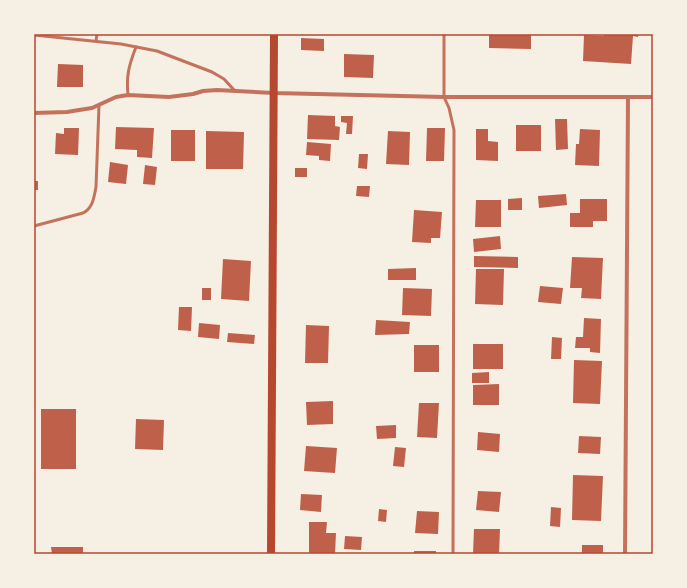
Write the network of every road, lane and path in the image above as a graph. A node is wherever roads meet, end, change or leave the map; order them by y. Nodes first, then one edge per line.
1 (97, 34) edge
2 (274, 34) edge
3 (444, 34) edge
4 (34, 35) edge
5 (96, 41) junction
6 (136, 46) junction
7 (235, 91) junction
8 (274, 93) junction
9 (128, 95) junction
10 (444, 97) junction
11 (628, 97) junction
12 (653, 97) edge
13 (99, 105) junction
14 (34, 113) edge
15 (34, 226) edge
16 (271, 554) edge
17 (454, 554) edge
18 (625, 554) edge

1 - 5 lane
2 - 8 main road
3 - 10 lane
4 - 5 lane
5 - 6 lane
6 - 7 lane
6 - 9 lane
7 - 8 street
7 - 9 street
8 - 10 street
8 - 16 main road
9 - 13 street
10 - 11 street
10 - 17 lane
11 - 12 street
11 - 18 street
13 - 14 street
13 - 15 lane

